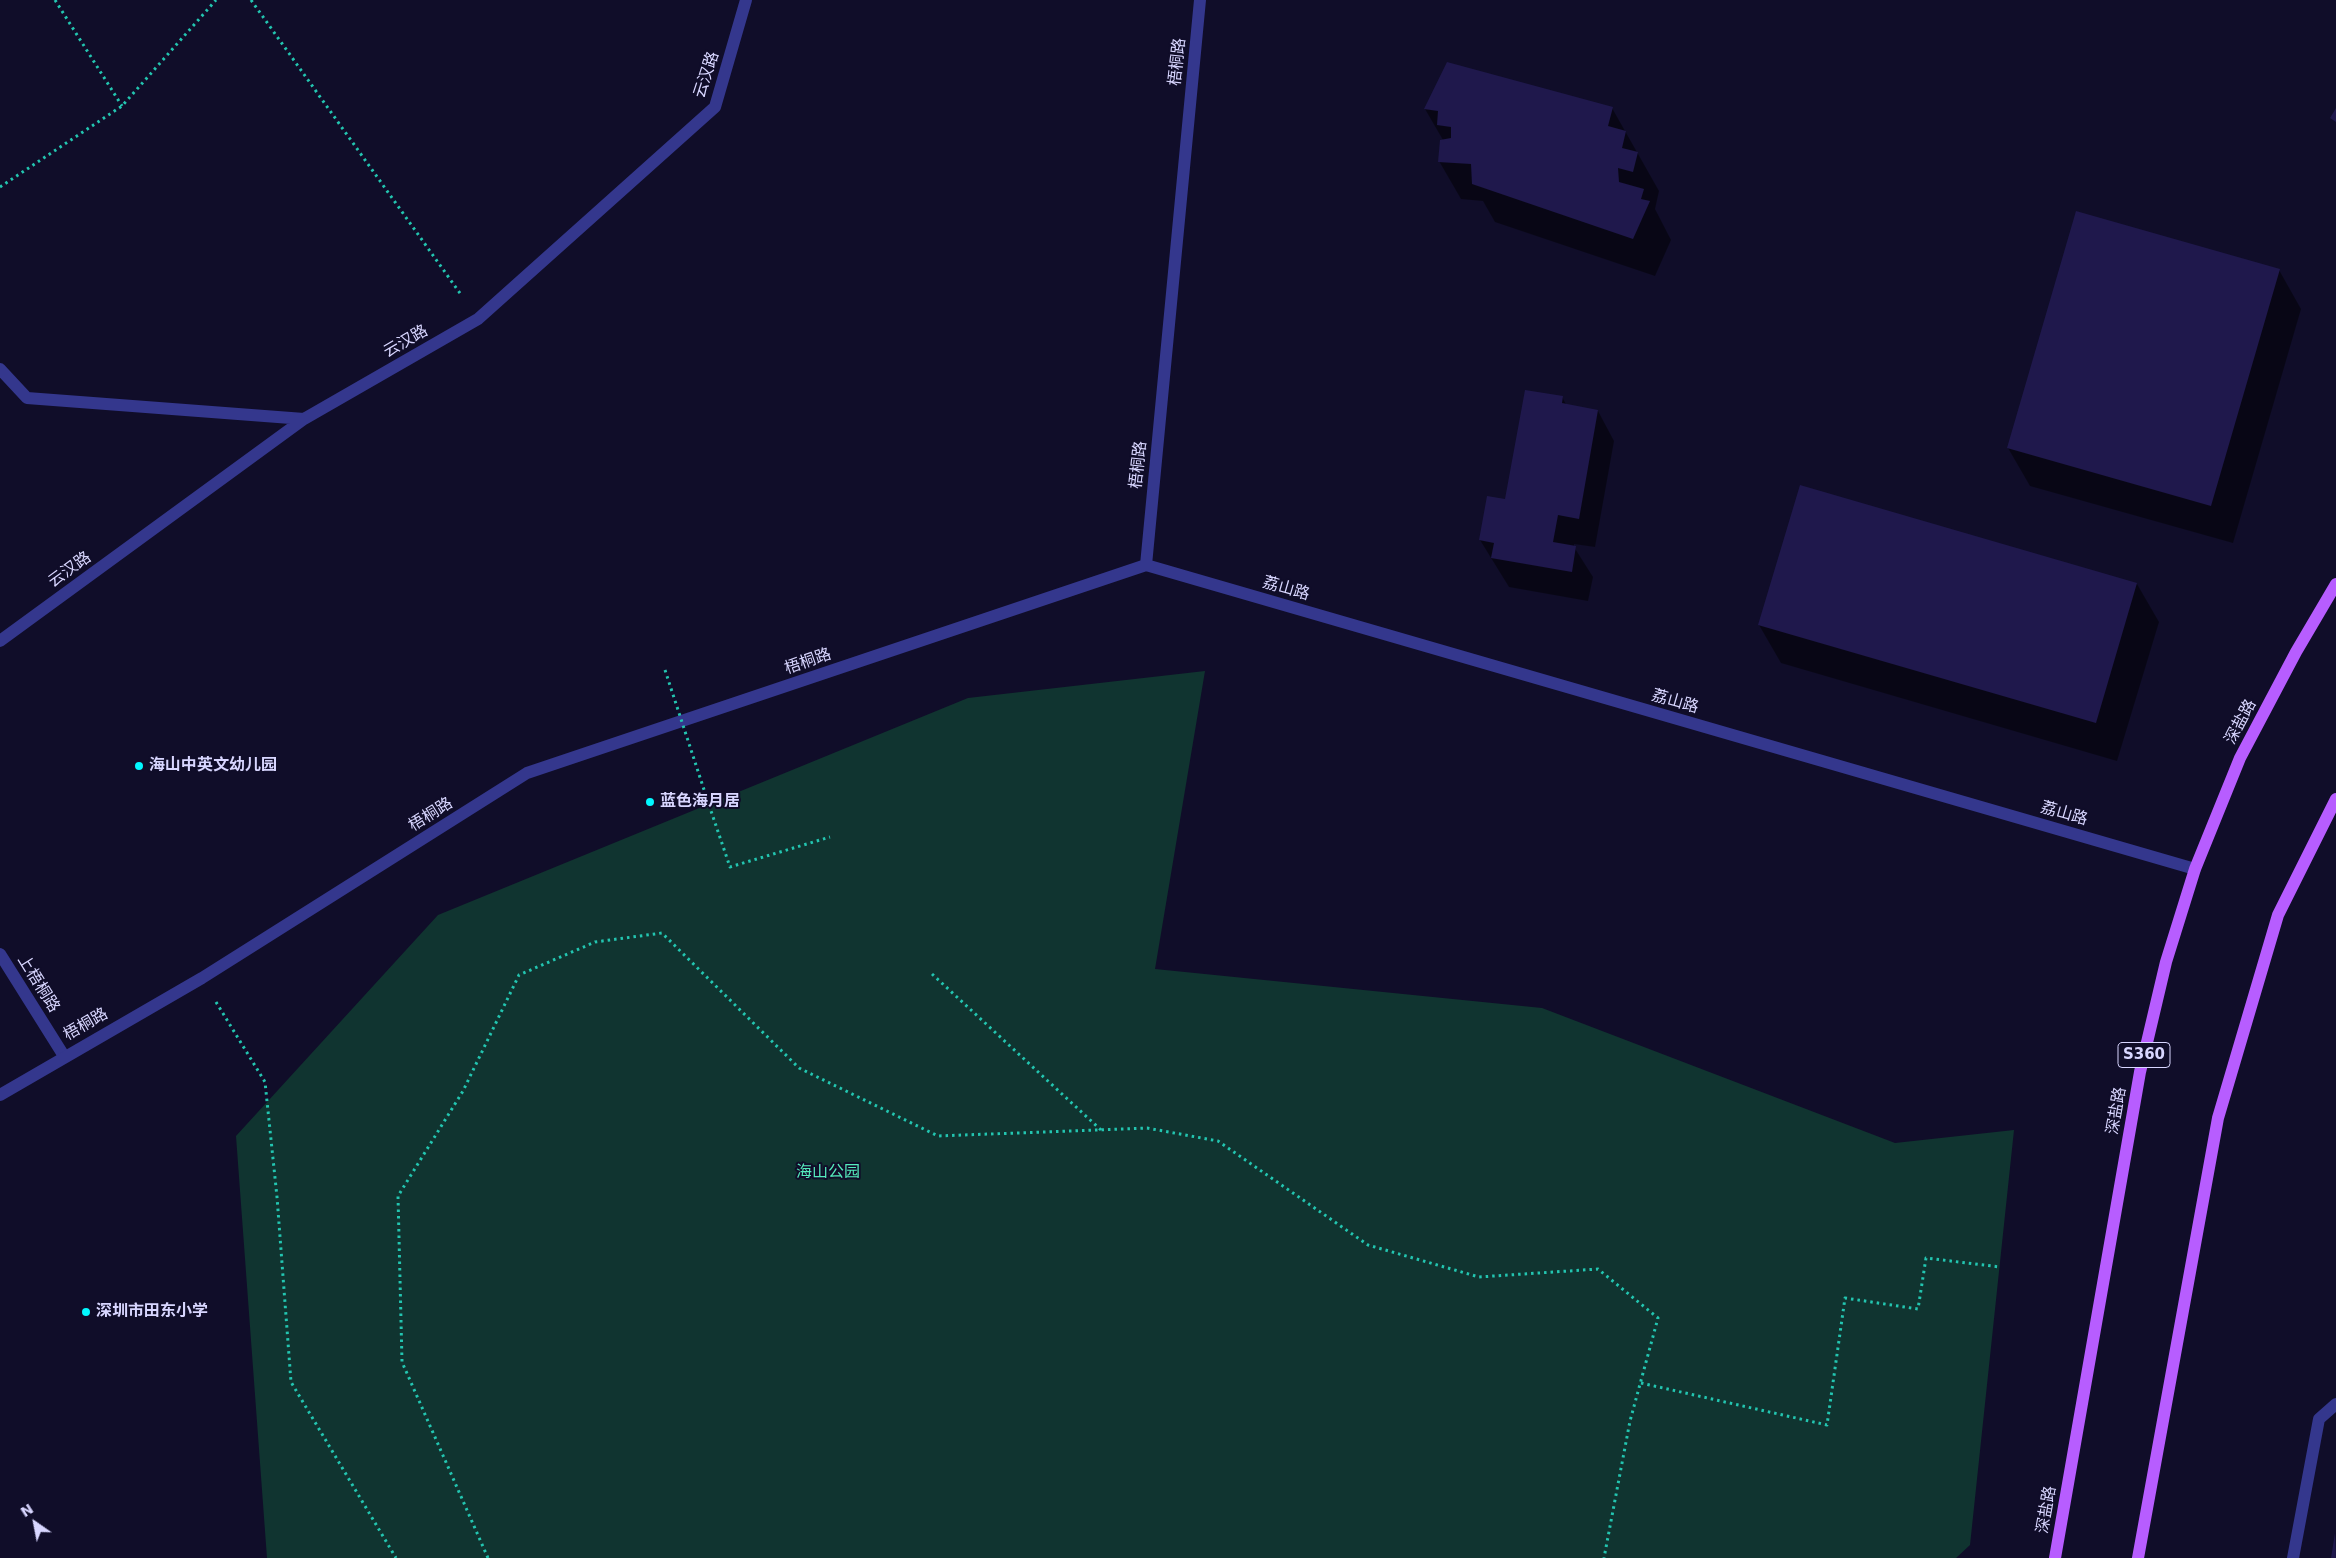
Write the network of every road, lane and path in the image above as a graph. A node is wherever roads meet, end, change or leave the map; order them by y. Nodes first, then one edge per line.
1 (54, 0) edge
2 (216, 0) edge
3 (251, 0) edge
4 (746, 0) edge
5 (1200, 0) edge
6 (122, 106) junction
7 (0, 187) edge
8 (478, 319) junction
9 (0, 369) edge
10 (304, 419) junction
11 (1146, 565) junction
12 (2336, 584) edge
13 (0, 641) edge
14 (665, 670) dead end
15 (2336, 799) edge
16 (830, 837) dead end
17 (2195, 869) junction
18 (0, 954) edge
19 (932, 974) dead end
20 (202, 978) junction
21 (64, 1056) junction
22 (0, 1095) edge
23 (1101, 1130) junction
24 (2000, 1267) dead end
25 (1642, 1383) junction
26 (2336, 1404) edge
27 (396, 1558) edge
28 (488, 1558) edge
29 (1604, 1558) edge
30 (2055, 1558) edge
31 (2138, 1558) edge
32 (2293, 1558) edge

1 - 6 path
2 - 6 path
3 - 8 path
4 - 8 street, 云汉路
5 - 11 street, 梧桐路
6 - 7 path
8 - 10 street, 云汉路
9 - 10 street
10 - 13 street, 云汉路
11 - 17 street, 荔山路
11 - 20 street, 梧桐路
12 - 17 main road, 深盐路 / S360
14 - 16 path, bridge
15 - 31 main road
17 - 30 main road, 深盐路 / S360
18 - 21 street, 上梧桐路
19 - 23 path
20 - 21 street, 梧桐路
20 - 27 path
21 - 22 street, 梧桐路
23 - 25 path
23 - 28 path
24 - 25 path
25 - 29 path
26 - 32 street

